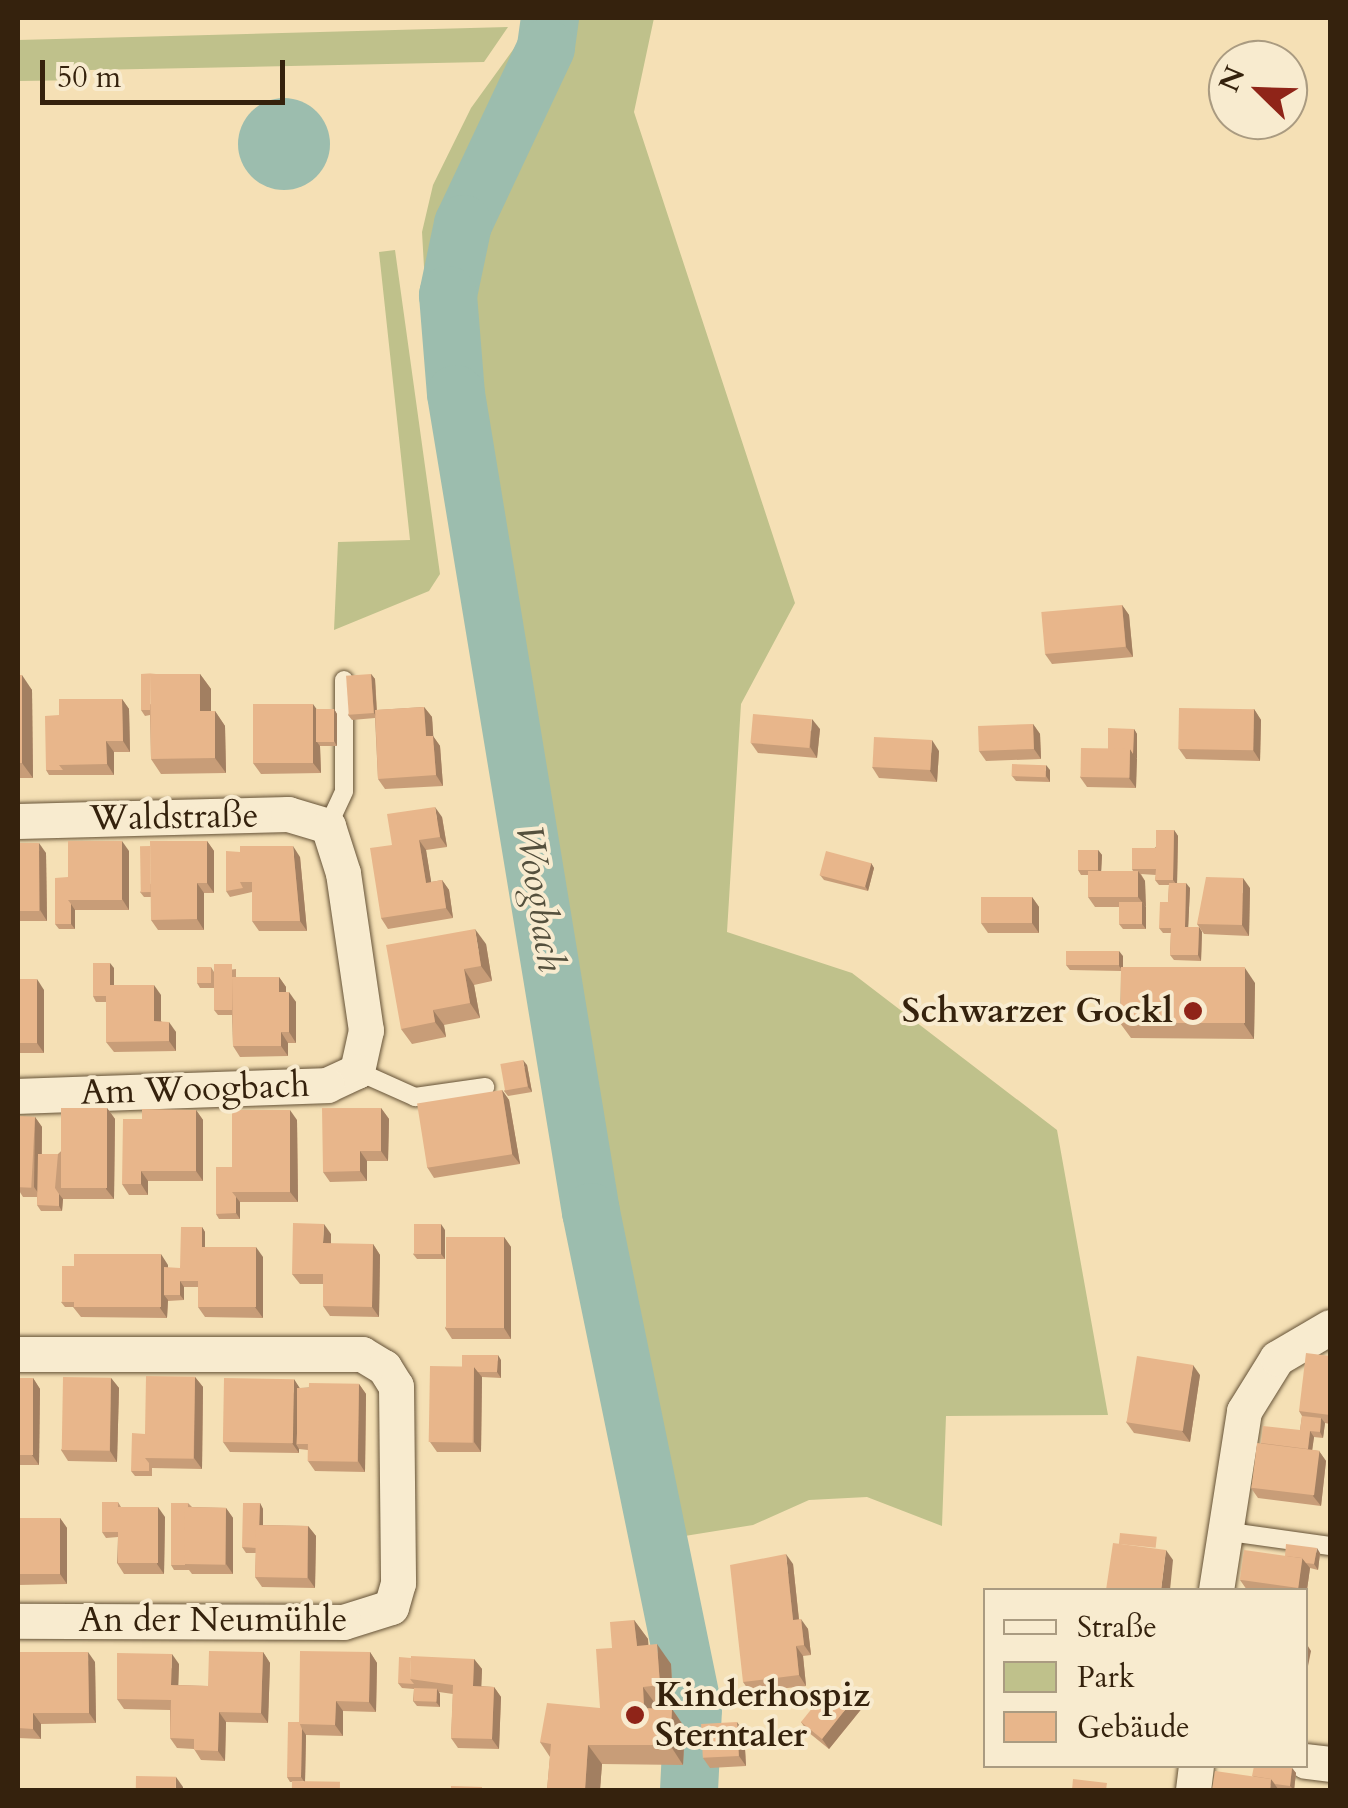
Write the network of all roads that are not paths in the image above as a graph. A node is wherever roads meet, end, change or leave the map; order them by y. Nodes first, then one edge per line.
1 (344, 680) edge
2 (18, 821) edge
3 (328, 826) junction
4 (357, 1071) junction
5 (484, 1088) edge
6 (18, 1096) edge
7 (1330, 1327) edge
8 (18, 1354) edge
9 (1223, 1531) junction
10 (1330, 1546) edge
11 (1216, 1588) edge
12 (18, 1620) edge

1 - 3 lane
2 - 3 street, Waldstraße
3 - 4 street, Am Woogbach
4 - 5 lane
4 - 6 street, Am Woogbach
7 - 9 street
8 - 12 street, An der Neumühle
9 - 10 lane
9 - 11 street

